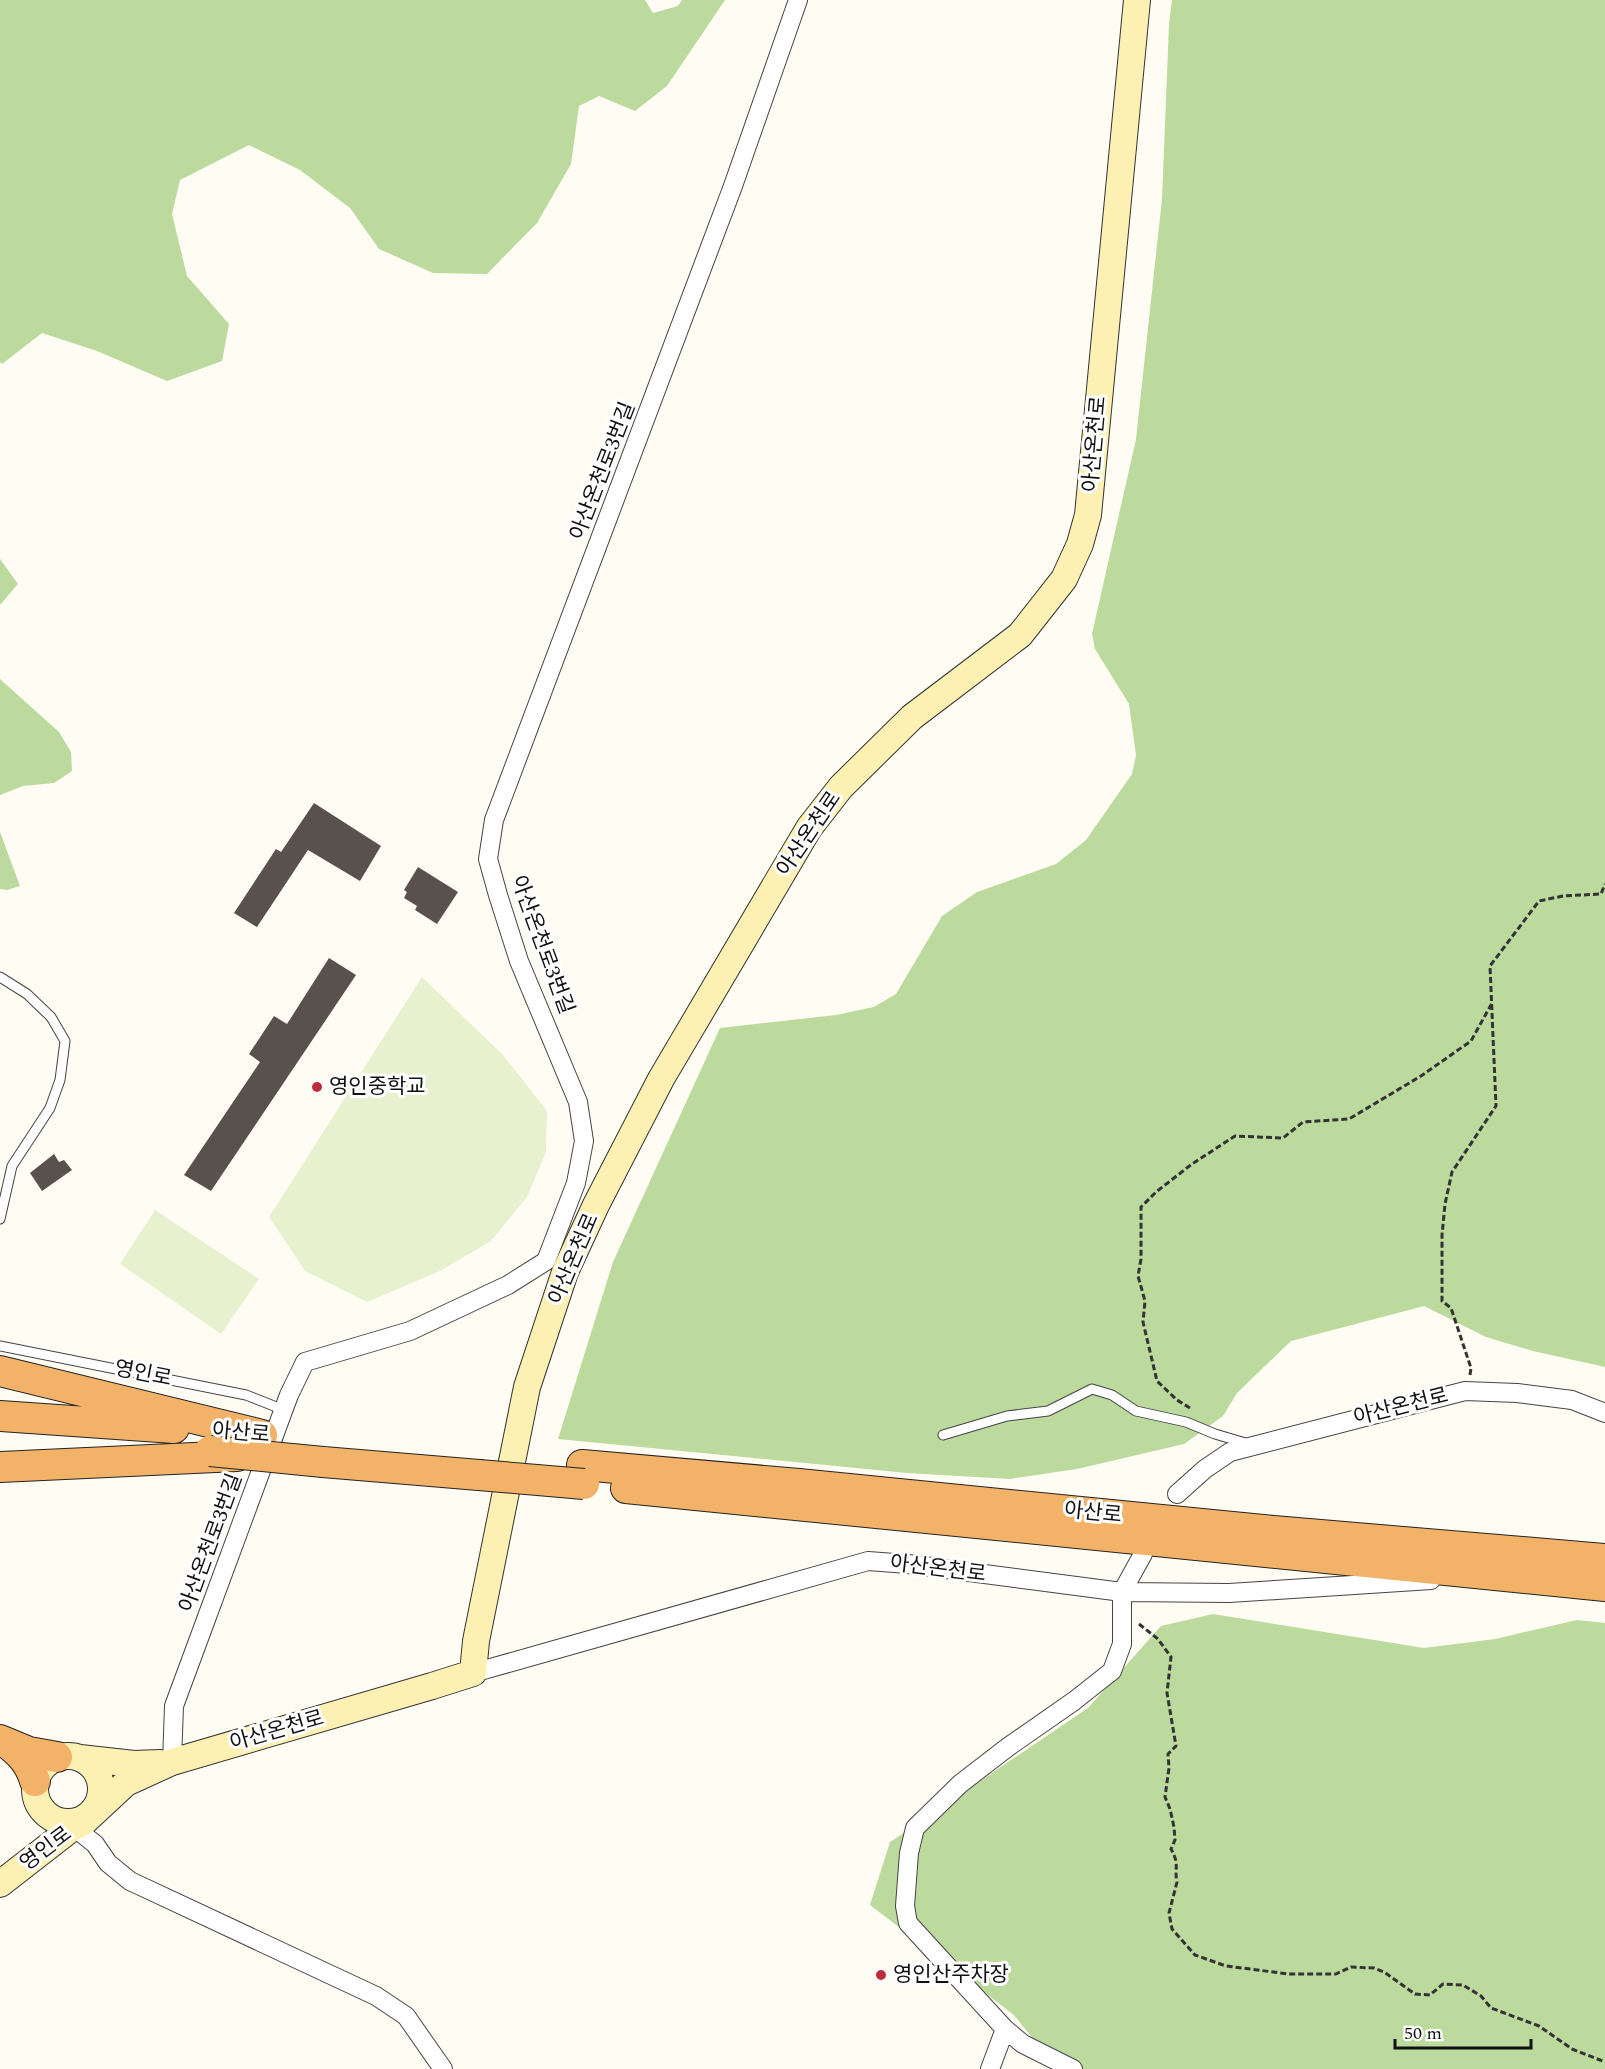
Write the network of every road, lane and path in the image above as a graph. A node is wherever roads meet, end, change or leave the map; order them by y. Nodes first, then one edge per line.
1 (798, 0) edge
2 (1137, 0) edge
3 (1605, 884) edge
4 (0, 977) edge
5 (1492, 1003) junction
6 (0, 1220) edge
7 (557, 1265) junction
8 (0, 1346) edge
9 (0, 1371) edge
10 (1466, 1391) junction
11 (284, 1410) junction
12 (1196, 1412) dead end
13 (1605, 1413) edge
14 (0, 1416) edge
15 (0, 1433) edge
16 (943, 1435) dead end
17 (214, 1441) junction
18 (1255, 1445) junction
19 (0, 1467) edge
20 (583, 1475) junction
21 (1177, 1494) dead end
22 (1143, 1554) dead end
23 (1605, 1559) edge
24 (1543, 1581) junction
25 (1605, 1586) edge
26 (1122, 1592) junction
27 (1122, 1615) junction
28 (473, 1673) junction
29 (4, 1742) edge
30 (69, 1757) junction
31 (172, 1762) junction
32 (36, 1792) junction
33 (75, 1821) junction
34 (25, 1864) junction
35 (0, 1884) edge
36 (1005, 2029) junction
37 (1605, 2062) edge
38 (443, 2069) edge
39 (990, 2069) edge
40 (1073, 2069) edge

1 - 7 street, 아산온천로3번길
2 - 7 main road, 아산온천로
3 - 5 path
4 - 6 lane
5 - 10 path
5 - 12 path
7 - 11 street, 아산온천로3번길
7 - 28 main road, 아산온천로
8 - 11 lane, 영인로
9 - 17 highway
10 - 13 street, 아산온천로
10 - 18 street, 아산온천로
11 - 31 street, 아산온천로3번길
14 - 17 highway, 아산로
15 - 17 highway, 아산로
16 - 18 lane
17 - 19 highway
17 - 20 highway, 아산로, bridge
18 - 21 street, 아산온천로
20 - 23 highway, 아산로
20 - 24 highway, 아산로
22 - 26 street
24 - 25 highway, 아산로
24 - 26 street, 아산온천로
26 - 27 street
26 - 28 street, 아산온천로
27 - 36 street
27 - 37 path
28 - 31 main road, 아산온천로
29 - 30 highway
29 - 32 highway
30 - 31 main road
30 - 32 main road
30 - 33 main road
31 - 33 main road, 아산온천로
32 - 33 main road
32 - 34 main road
33 - 34 main road, 영인로
33 - 38 street
34 - 35 main road, 영인로
36 - 39 street
36 - 40 street

